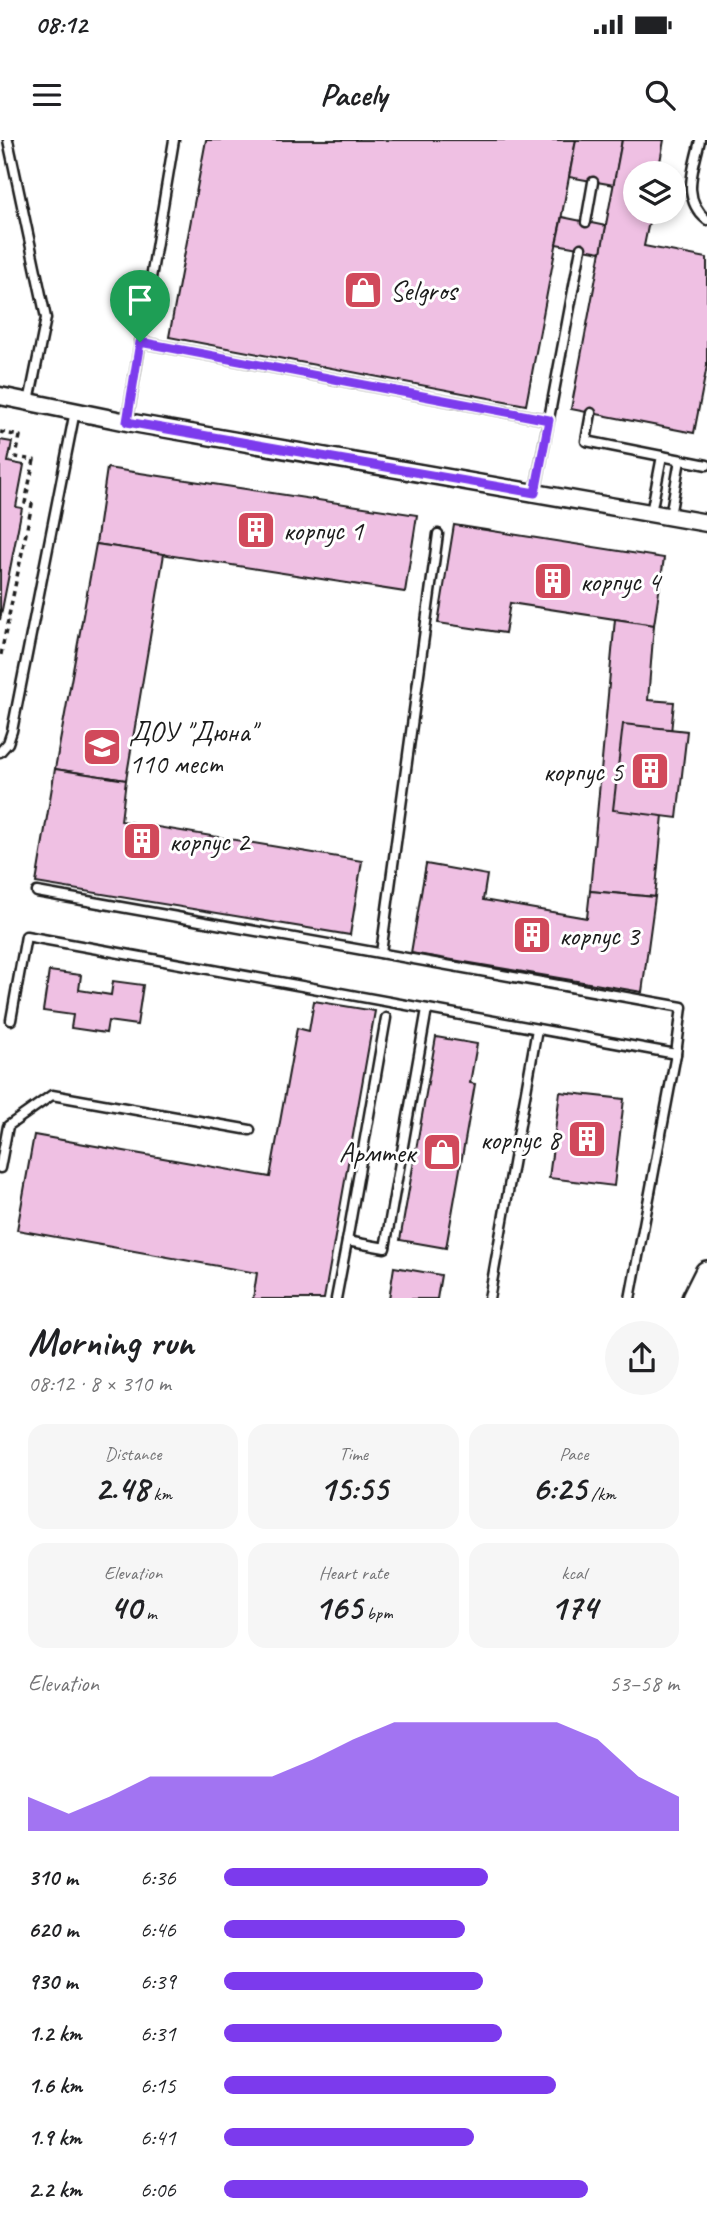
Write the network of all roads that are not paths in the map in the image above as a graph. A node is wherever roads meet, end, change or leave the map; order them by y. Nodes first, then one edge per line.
1 (8, 140) edge
2 (174, 140) edge
3 (700, 140) edge
4 (593, 181) dead end
5 (707, 220) edge
6 (586, 222) dead end
7 (581, 248) dead end
8 (140, 342) junction
9 (0, 396) edge
10 (29, 402) junction
11 (75, 411) junction
12 (592, 413) dead end
13 (549, 420) junction
14 (127, 422) junction
15 (662, 456) junction
16 (681, 460) junction
17 (707, 465) edge
18 (535, 493) junction
19 (651, 513) junction
20 (670, 516) junction
21 (707, 523) edge
22 (438, 534) dead end
23 (0, 752) edge
24 (37, 892) dead end
25 (381, 953) junction
26 (427, 1009) junction
27 (386, 1018) dead end
28 (11, 1020) dead end
29 (537, 1029) junction
30 (676, 1054) junction
31 (250, 1130) dead end
32 (0, 1168) edge
33 (347, 1241) junction
34 (707, 1273) edge
35 (337, 1298) edge
36 (489, 1298) edge
37 (630, 1298) edge
38 (694, 1298) edge

1 - 10 lane
2 - 8 lane
3 - 5 lane
4 - 6 lane
7 - 13 lane
8 - 13 lane
8 - 14 lane
9 - 10 street
10 - 11 street
11 - 14 street
11 - 23 lane
12 - 15 lane
13 - 18 lane
14 - 18 street
15 - 16 lane
15 - 19 lane
16 - 17 lane
16 - 20 lane
18 - 19 street
19 - 20 street
20 - 21 street
22 - 25 lane
24 - 25 lane
25 - 30 lane
26 - 28 lane
26 - 29 lane
26 - 33 lane
27 - 33 lane
29 - 30 lane
29 - 36 lane
30 - 37 lane
31 - 32 lane
33 - 35 lane
34 - 38 main road

